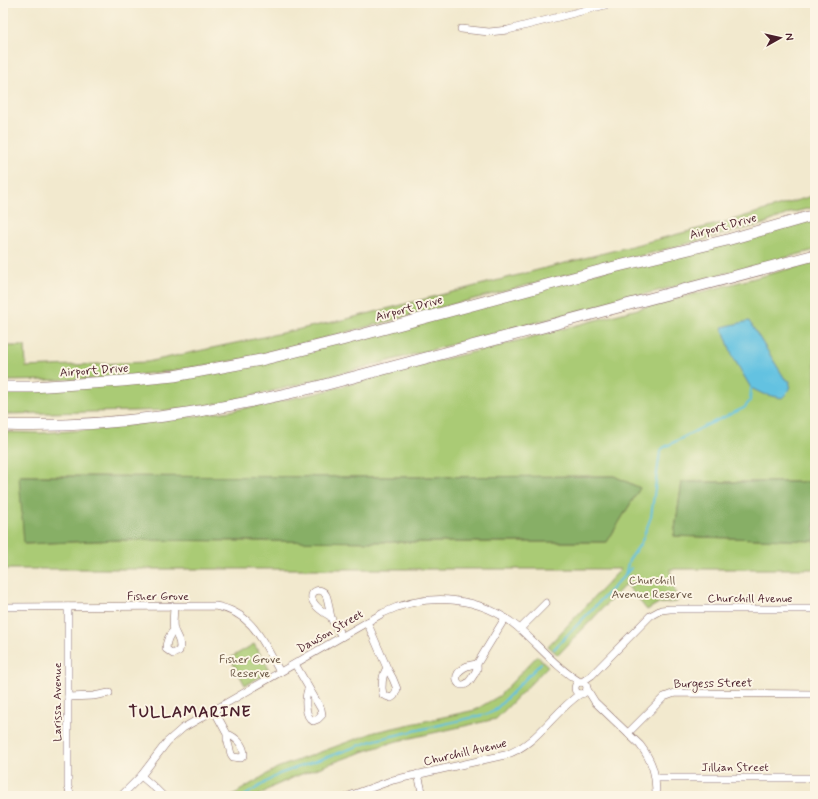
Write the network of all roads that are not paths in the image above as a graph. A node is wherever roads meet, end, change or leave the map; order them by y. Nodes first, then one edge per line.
1 (613, 3) edge
2 (461, 29) dead end
3 (815, 215) edge
4 (815, 255) edge
5 (3, 387) edge
6 (3, 425) edge
7 (546, 603) dead end
8 (3, 607) edge
9 (68, 607) junction
10 (174, 607) junction
11 (815, 609) edge
12 (330, 616) dead end
13 (505, 618) junction
14 (367, 622) junction
15 (520, 629) junction
16 (174, 630) dead end
17 (342, 636) junction
18 (295, 664) junction
19 (477, 664) dead end
20 (387, 668) dead end
21 (280, 672) junction
22 (581, 688) junction
23 (308, 689) dead end
24 (109, 693) dead end
25 (815, 694) edge
26 (68, 697) junction
27 (214, 710) junction
28 (628, 733) junction
29 (227, 734) dead end
30 (418, 774) junction
31 (142, 776) junction
32 (656, 778) junction
33 (815, 778) edge
34 (71, 796) edge
35 (121, 796) edge
36 (163, 796) edge
37 (349, 796) edge
38 (423, 796) edge
39 (656, 796) edge

1 - 2 street
3 - 5 main road, Airport Drive
4 - 6 main road
7 - 15 street
8 - 9 street, Fisher Grove
9 - 10 street, Fisher Grove
9 - 26 street, Larissa Avenue
10 - 16 street
10 - 21 street, Fisher Grove
11 - 22 street, Churchill Avenue
12 - 17 street
13 - 14 street, Dawson Street
13 - 15 street, Dawson Street
13 - 19 street
14 - 17 street, Dawson Street
14 - 20 street
15 - 22 street, Dawson Street
17 - 18 street, Dawson Street
18 - 21 street, Dawson Street
18 - 23 street
21 - 27 street, Dawson Street
22 - 28 street, Dawson Street
22 - 30 street, Churchill Avenue
24 - 26 street
25 - 28 street, Burgess Street
26 - 34 street, Larissa Avenue
27 - 29 street
27 - 31 street, Dawson Street
28 - 32 street, Dawson Street
30 - 37 street, Churchill Avenue
30 - 38 street
31 - 35 street, Dawson Street
31 - 36 street
32 - 33 street, Jillian Street
32 - 39 street, Dawson Street

